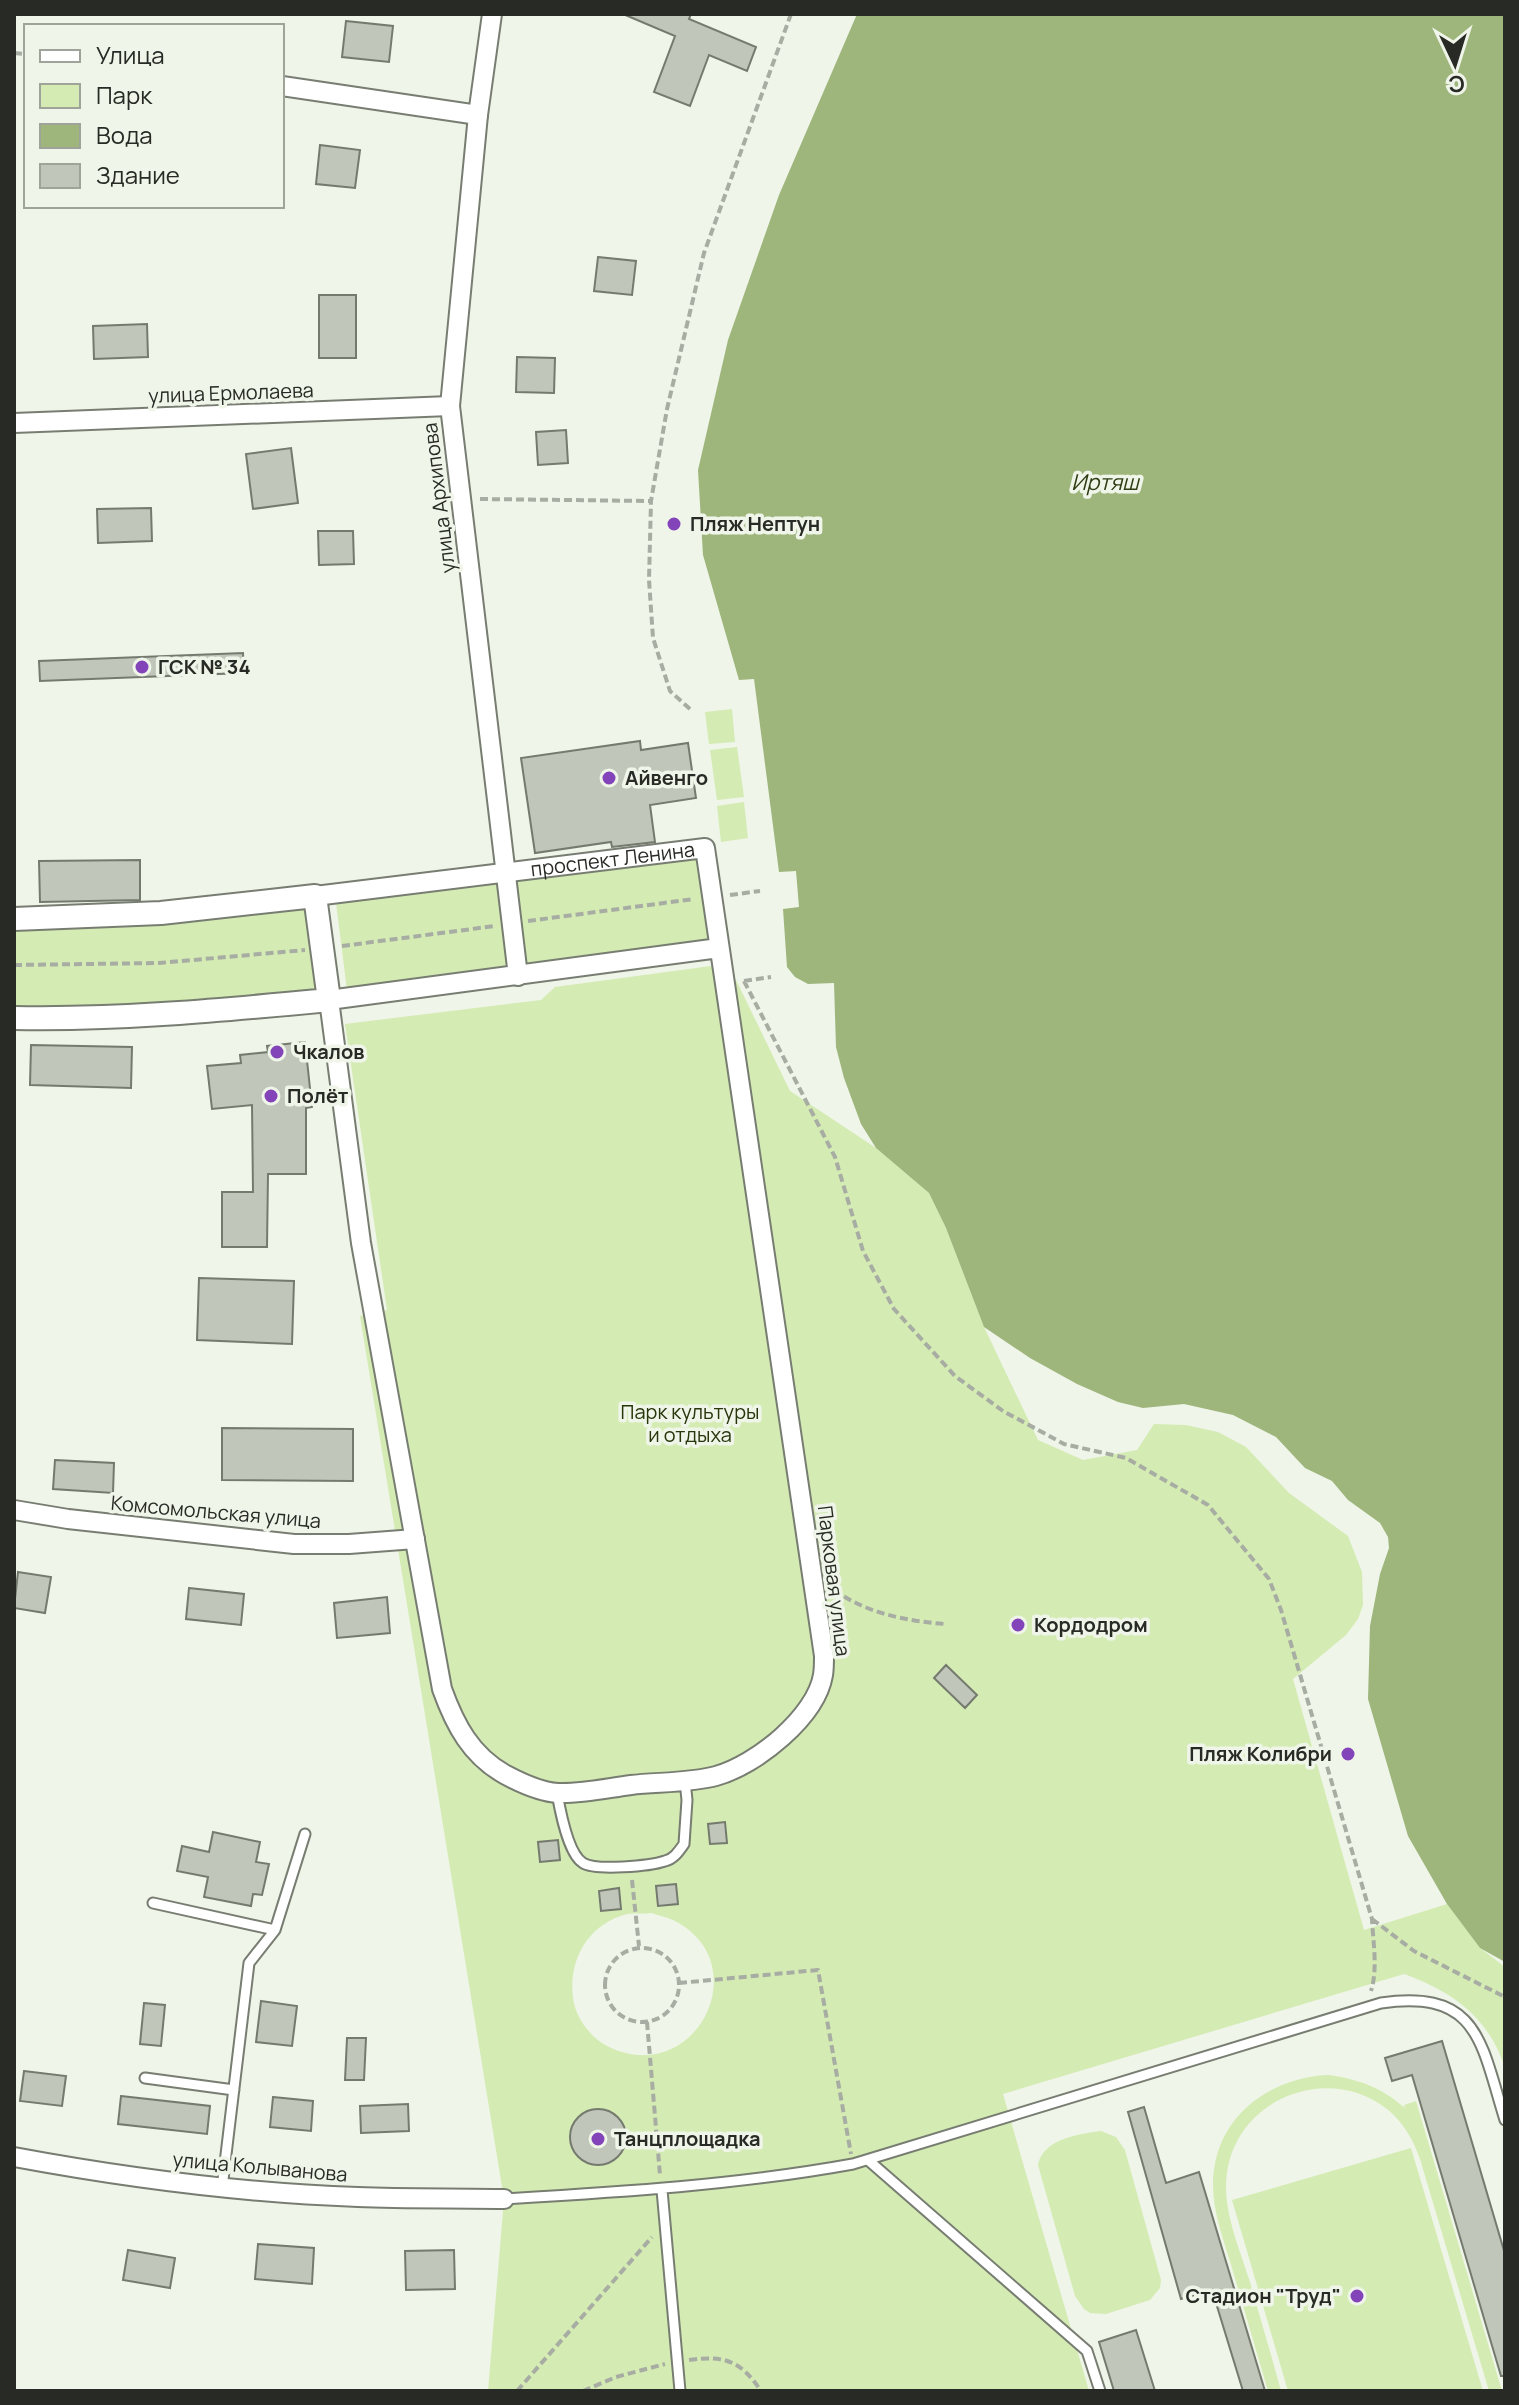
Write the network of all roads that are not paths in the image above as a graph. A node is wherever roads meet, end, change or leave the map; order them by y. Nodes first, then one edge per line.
1 (492, 14) edge
2 (284, 86) edge
3 (478, 115) junction
4 (450, 406) junction
5 (14, 423) edge
6 (506, 873) junction
7 (315, 896) junction
8 (14, 919) edge
9 (719, 952) junction
10 (518, 976) junction
11 (329, 1000) junction
12 (14, 1018) edge
13 (14, 1510) edge
14 (415, 1539) junction
15 (685, 1780) junction
16 (557, 1793) junction
17 (305, 1834) dead end
18 (153, 1903) dead end
19 (275, 1930) junction
20 (145, 2078) dead end
21 (234, 2090) junction
22 (1505, 2120) edge
23 (14, 2157) edge
24 (868, 2160) junction
25 (222, 2188) junction
26 (662, 2190) junction
27 (504, 2199) joint
28 (680, 2391) edge
29 (1100, 2391) edge

1 - 3 street, улица Архипова
2 - 3 street
3 - 4 street, улица Архипова
4 - 5 street, улица Ермолаева
4 - 6 street, улица Архипова
6 - 7 street, проспект Ленина
6 - 9 street, проспект Ленина
6 - 10 street, улица Архипова
7 - 8 street, проспект Ленина
7 - 11 street
9 - 10 street
9 - 15 street, Парковая улица
10 - 11 street
11 - 12 street
11 - 14 street, Парковая улица
13 - 14 street, Комсомольская улица
14 - 16 street, Парковая улица
15 - 16 street, Парковая улица
15 - 16 lane
17 - 19 lane
18 - 19 lane
19 - 21 lane
20 - 21 lane
21 - 25 lane
22 - 24 lane
23 - 25 street, улица Колыванова
24 - 26 lane
24 - 29 lane
25 - 27 street, улица Колыванова
26 - 27 lane
26 - 28 lane

